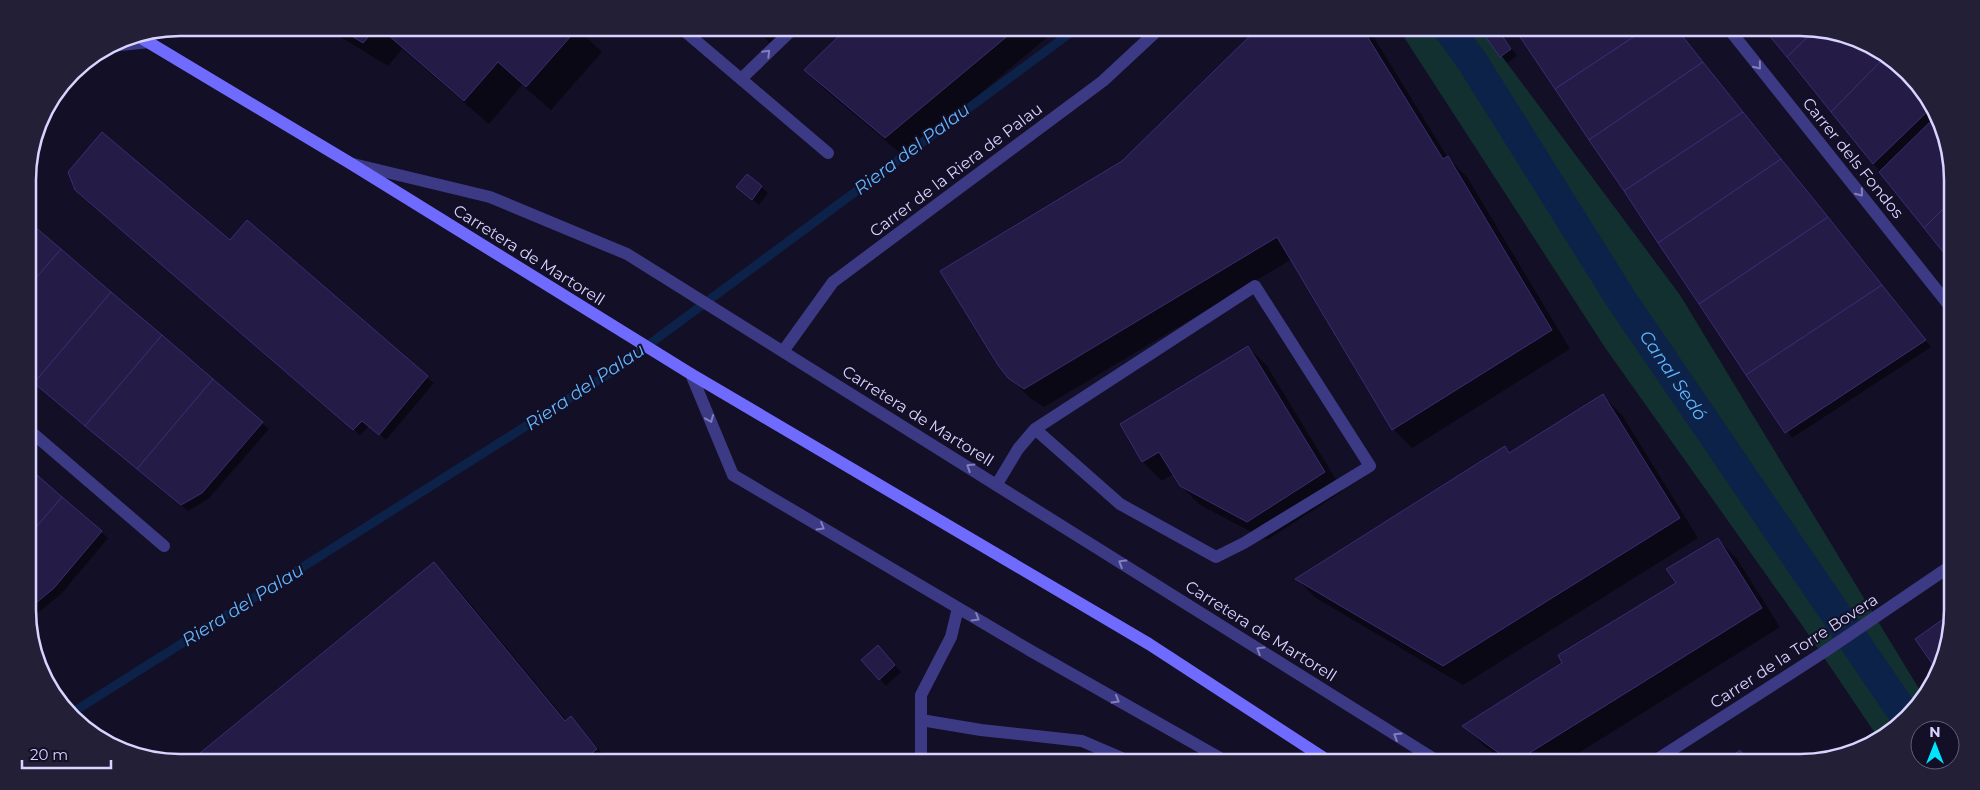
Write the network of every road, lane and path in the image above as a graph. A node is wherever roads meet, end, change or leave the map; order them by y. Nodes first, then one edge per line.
1 (1151, 36) edge
2 (1734, 36) edge
3 (691, 37) edge
4 (785, 37) edge
5 (145, 40) edge
6 (741, 78) junction
7 (828, 153) dead end
8 (350, 163) junction
9 (1944, 298) edge
10 (784, 350) junction
11 (691, 374) junction
12 (1035, 429) junction
13 (36, 436) edge
14 (997, 484) junction
15 (164, 546) dead end
16 (1944, 570) edge
17 (958, 608) junction
18 (921, 720) junction
19 (1111, 753) edge
20 (1212, 753) edge
21 (1317, 753) edge
22 (1425, 753) edge
23 (1667, 753) edge
24 (921, 754) edge

1 - 10 street, Carrer de la Riera de Palau
2 -> 9 street, Carrer dels Fondos
3 - 6 street
6 -> 4 street
5 - 8 main road, Carretera de Martorell
6 - 7 street
8 - 10 street, Carretera de Martorell
8 - 11 main road, Carretera de Martorell
14 -> 10 street, Carretera de Martorell
11 -> 17 street
11 - 21 main road, Carretera de Martorell
12 - 12 street
12 - 14 street
13 - 15 street
22 -> 14 street, Carretera de Martorell
16 - 23 street, Carrer de la Torre Bovera
17 - 18 street
17 -> 20 street
18 - 19 street
18 - 24 street

